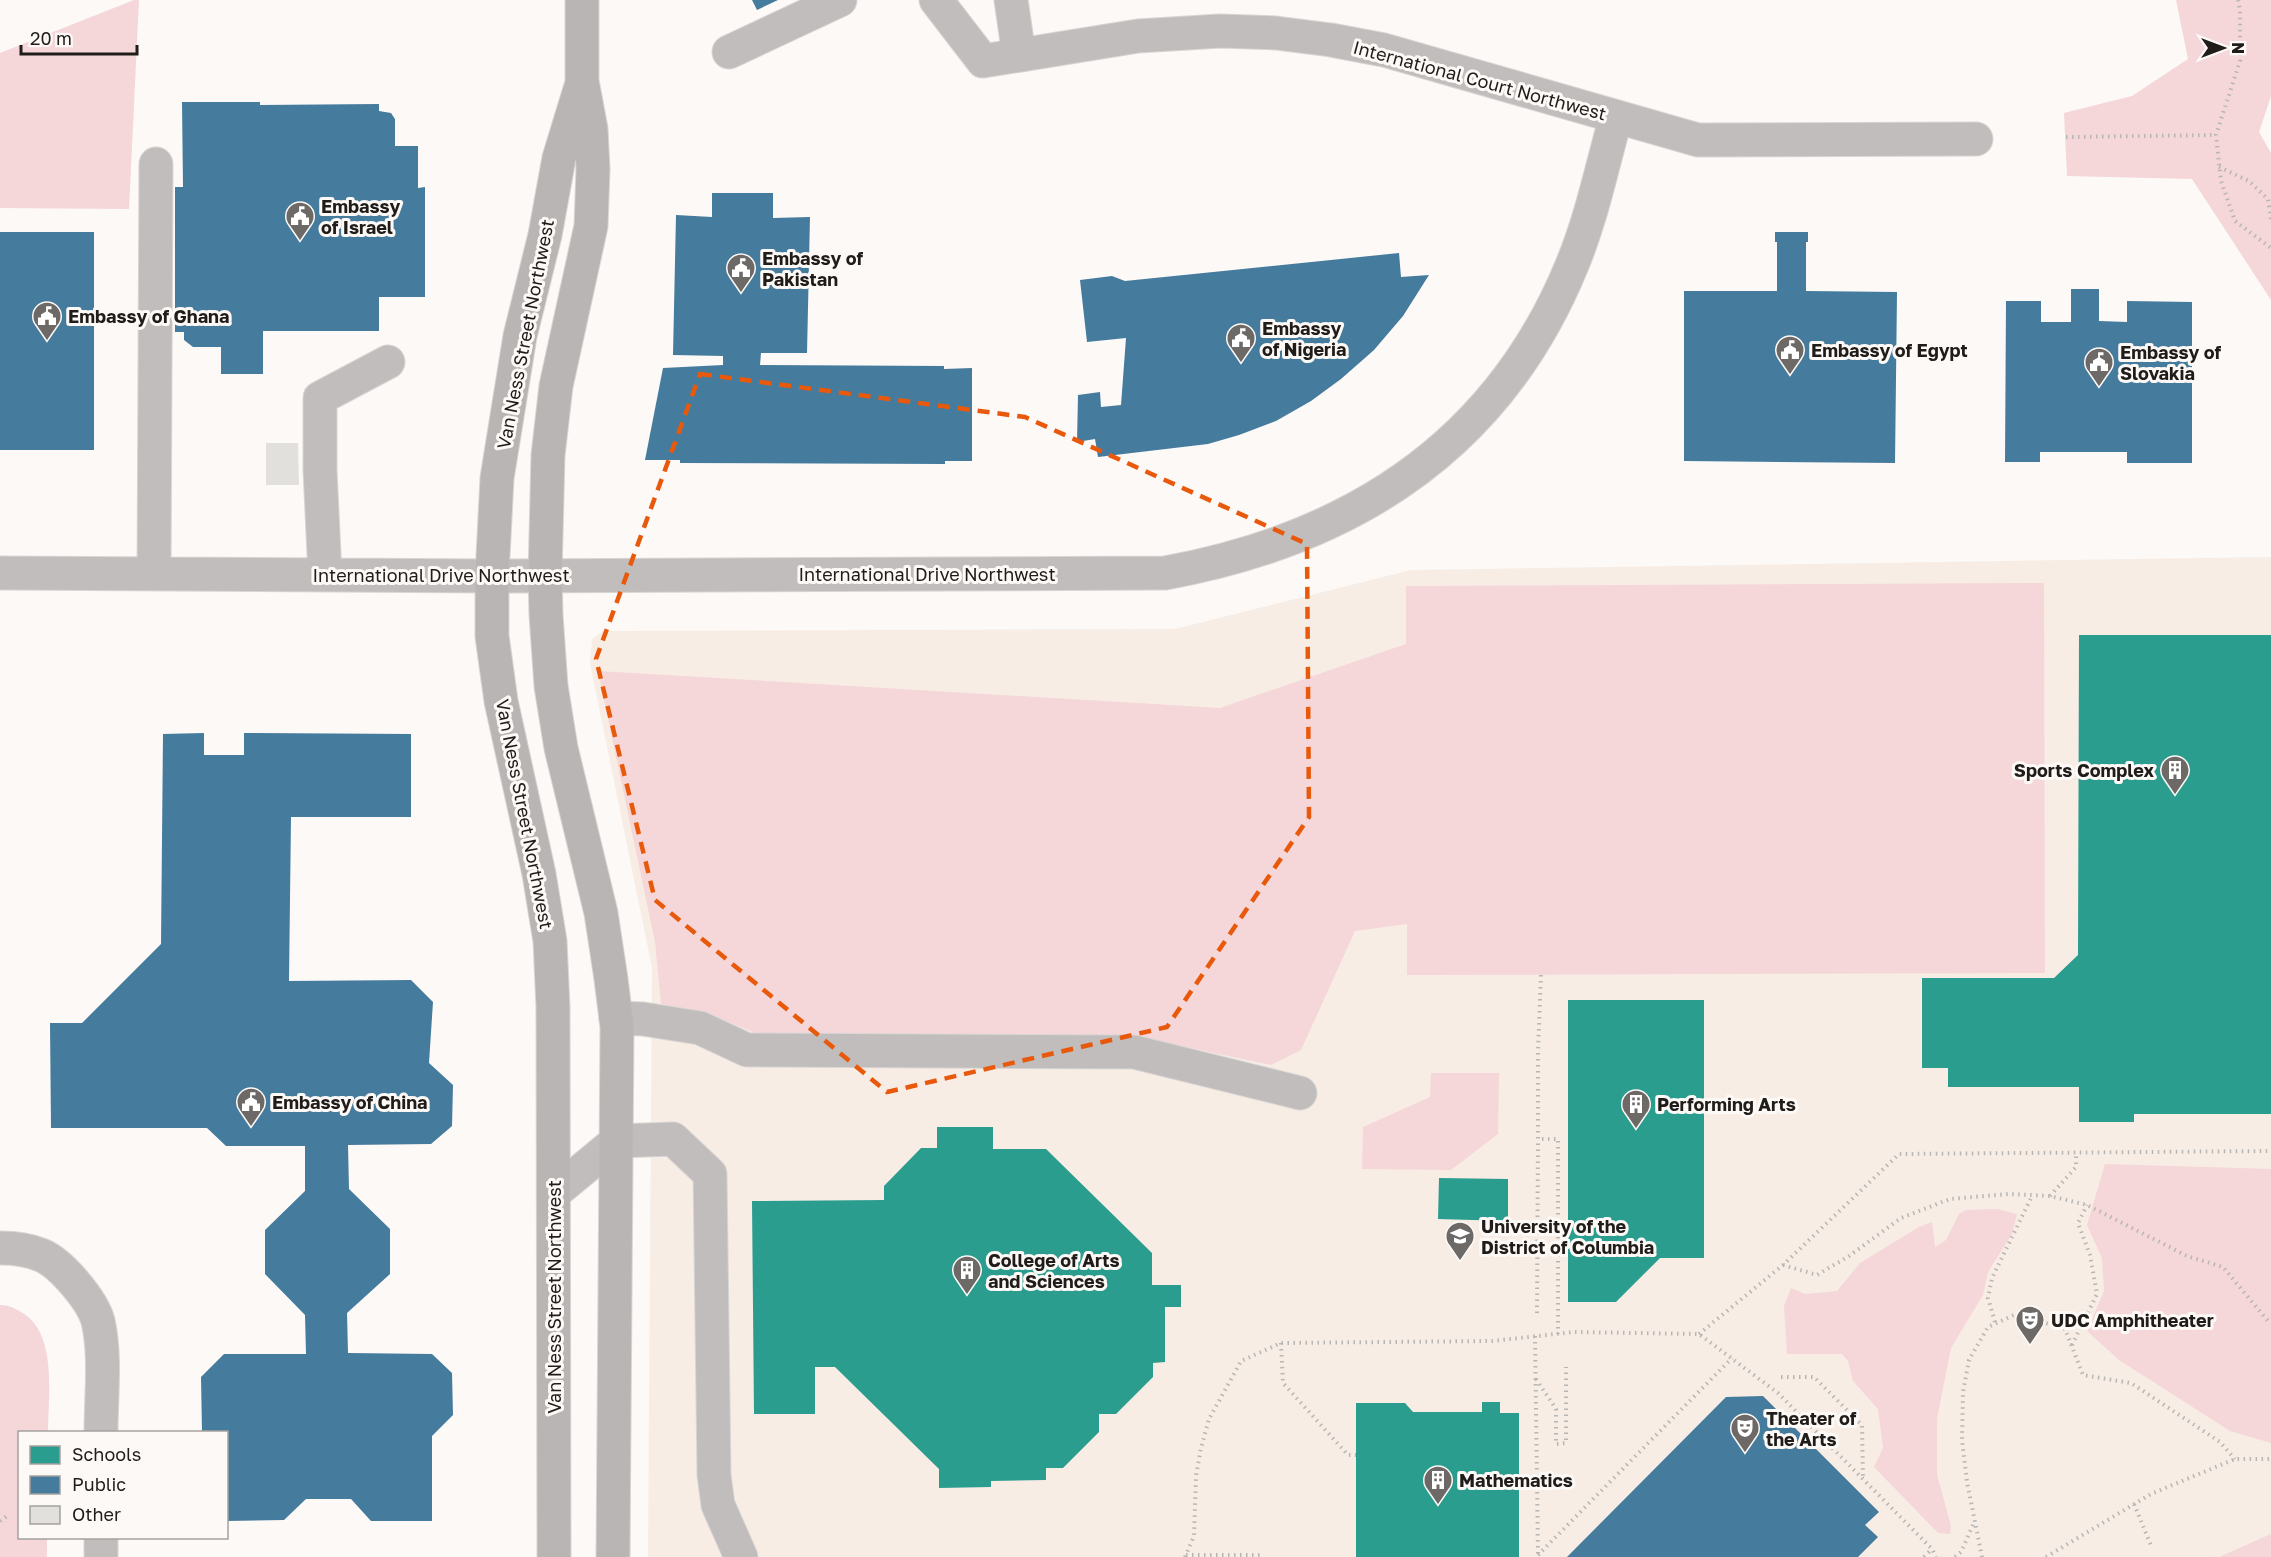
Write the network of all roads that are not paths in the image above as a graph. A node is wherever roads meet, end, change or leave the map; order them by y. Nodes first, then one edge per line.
1 (582, 0) edge
2 (840, 0) edge
3 (936, 0) edge
4 (1011, 0) edge
5 (729, 52) dead end
6 (1019, 55) junction
7 (582, 81) junction
8 (1616, 117) junction
9 (1976, 139) dead end
10 (156, 164) dead end
11 (388, 362) dead end
12 (0, 573) edge
13 (154, 574) junction
14 (325, 574) junction
15 (492, 576) junction
16 (545, 576) junction
17 (616, 1018) junction
18 (1300, 1093) dead end
19 (616, 1141) junction
20 (554, 1193) junction
21 (0, 1248) edge
22 (101, 1431) edge
23 (101, 1539) edge
24 (100, 1557) edge
25 (554, 1557) edge
26 (613, 1557) edge
27 (741, 1557) edge

1 - 7 main road, Van Ness Street Northwest
2 - 5 street
3 - 6 street, International Court Northwest
4 - 6 street
6 - 8 street, International Court Northwest
7 - 15 main road, Van Ness Street Northwest
7 - 16 main road, Van Ness Street Northwest
8 - 9 street, International Court Northwest
8 - 16 street, International Drive Northwest
10 - 13 street
11 - 14 street
12 - 13 street, International Drive Northwest
13 - 14 street, International Drive Northwest
14 - 15 street, International Drive Northwest
15 - 16 street, International Drive Northwest
15 - 20 main road, Van Ness Street Northwest
16 - 17 main road, Van Ness Street Northwest
17 - 18 street
17 - 19 main road, Van Ness Street Northwest
19 - 20 street
19 - 26 main road, Van Ness Street Northwest
19 - 27 street
20 - 25 main road, Van Ness Street Northwest
21 - 22 street
23 - 24 street

